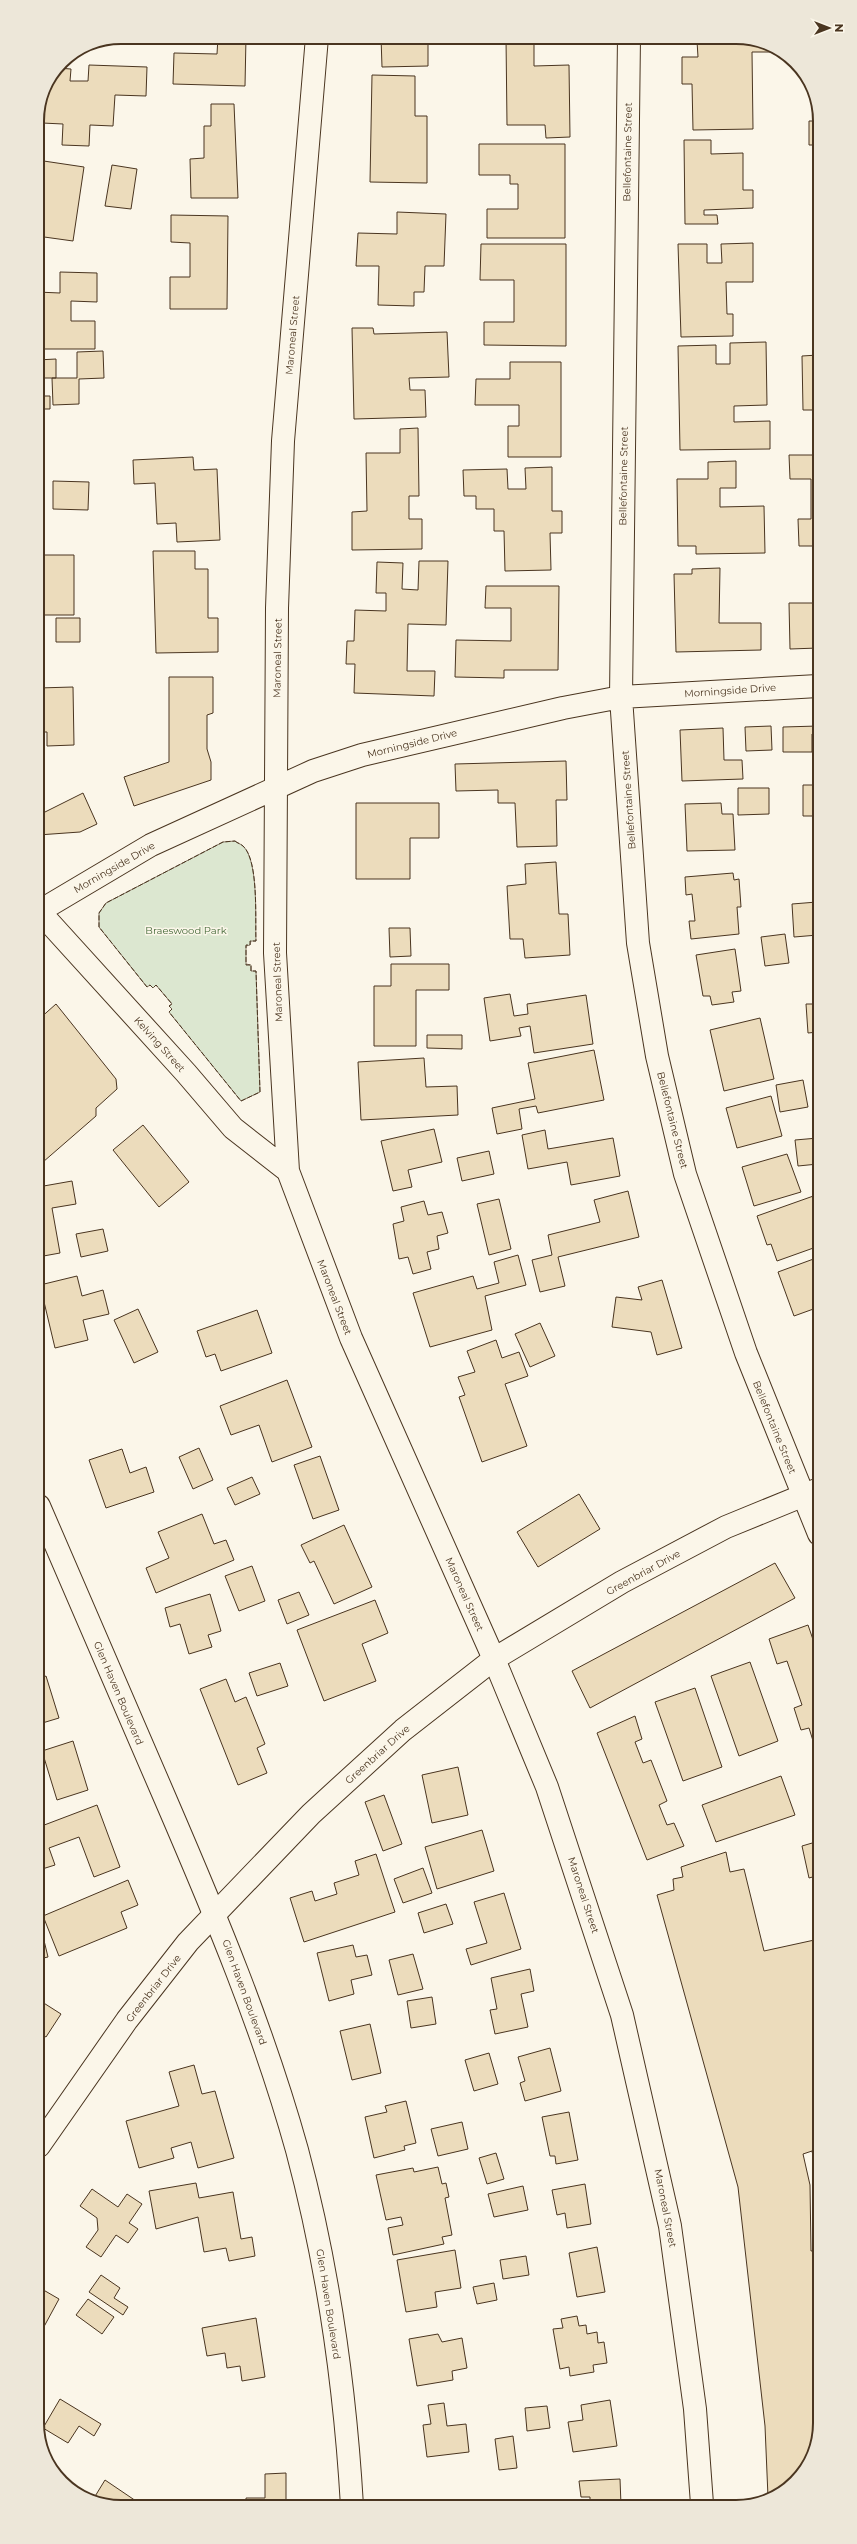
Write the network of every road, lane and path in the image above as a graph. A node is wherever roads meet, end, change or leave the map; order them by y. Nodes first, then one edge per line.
1 (316, 44) edge
2 (629, 44) edge
3 (813, 686) edge
4 (621, 697) junction
5 (275, 788) junction
6 (44, 907) edge
7 (44, 918) edge
8 (288, 1171) junction
9 (810, 1492) edge
10 (813, 1506) edge
11 (44, 1518) edge
12 (494, 1658) junction
13 (215, 1915) junction
14 (44, 2140) edge
15 (352, 2500) edge
16 (702, 2500) edge

1 - 5 street, Maroneal Street
2 - 4 street, Bellefontaine Street
3 - 4 street, Morningside Drive
4 - 5 street, Morningside Drive
4 - 9 street, Bellefontaine Street
5 - 6 street, Morningside Drive
5 - 8 street, Maroneal Street
7 - 8 street, Kelving Street
8 - 12 street, Maroneal Street
9 - 10 street, Bellefontaine Street
9 - 12 street, Greenbriar Drive
11 - 13 street, Glen Haven Boulevard
12 - 13 street, Greenbriar Drive
12 - 16 street, Maroneal Street
13 - 14 street, Greenbriar Drive
13 - 15 street, Glen Haven Boulevard

